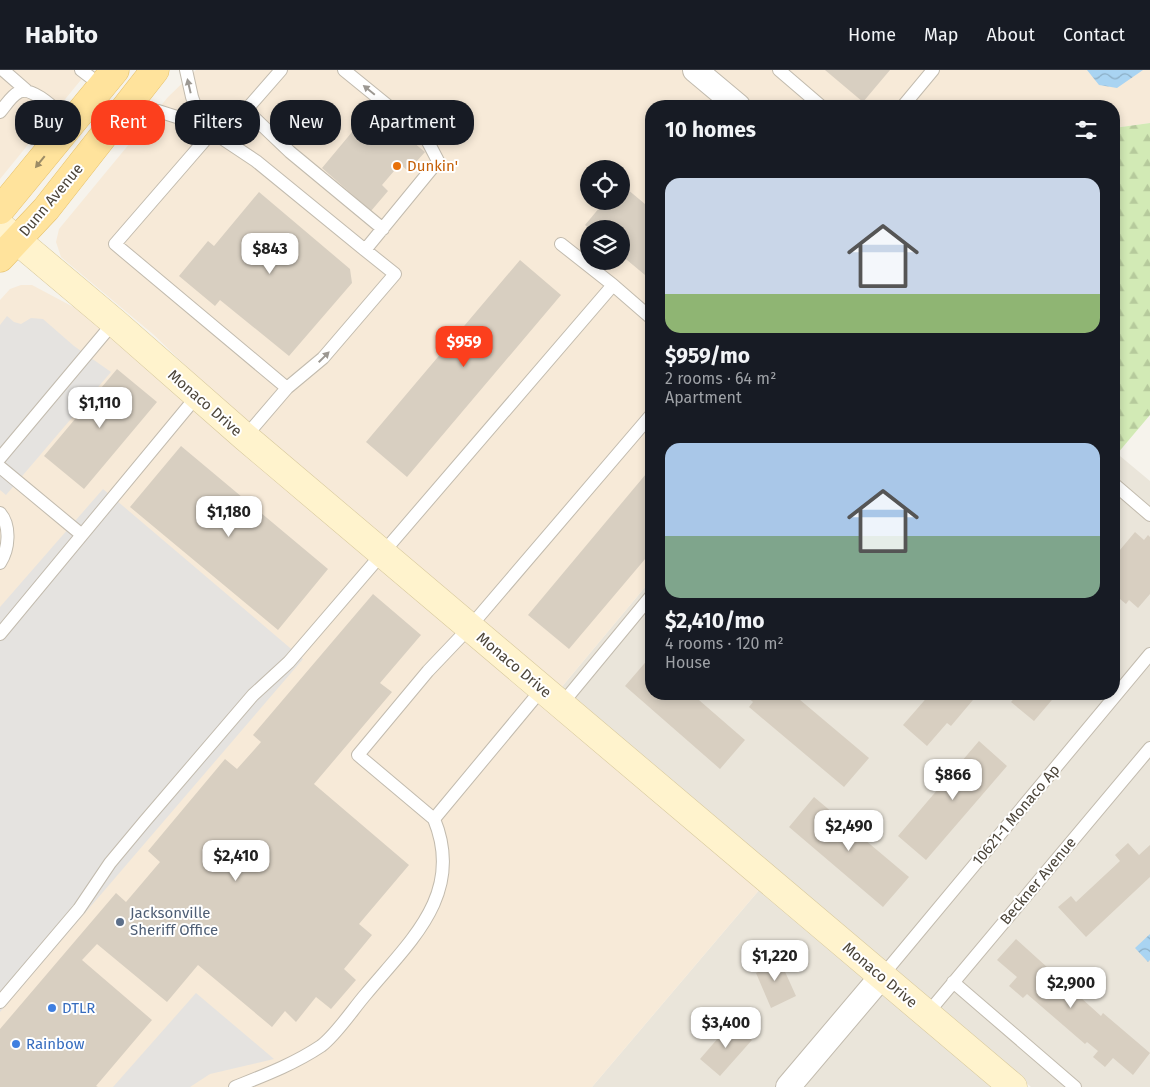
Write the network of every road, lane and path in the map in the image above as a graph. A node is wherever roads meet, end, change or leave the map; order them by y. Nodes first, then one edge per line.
1 (3, 70) edge
2 (155, 70) edge
3 (186, 70) edge
4 (281, 70) edge
5 (344, 70) edge
6 (695, 70) edge
7 (779, 70) edge
8 (933, 70) edge
9 (99, 75) edge
10 (26, 90) junction
11 (43, 100) edge
12 (133, 100) edge
13 (193, 100) edge
14 (255, 100) edge
15 (731, 100) edge
16 (814, 100) edge
17 (908, 100) edge
18 (81, 106) edge
19 (0, 112) edge
20 (260, 123) edge
21 (53, 145) edge
22 (97, 145) edge
23 (194, 145) edge
24 (232, 145) edge
25 (0, 210) edge
26 (382, 229) junction
27 (5, 242) edge
28 (561, 244) dead end
29 (365, 250) junction
30 (613, 285) junction
31 (645, 313) edge
32 (114, 322) junction
33 (287, 388) junction
34 (197, 396) junction
35 (645, 422) edge
36 (245, 437) junction
37 (0, 458) edge
38 (0, 467) edge
39 (1120, 489) edge
40 (0, 513) edge
41 (1150, 514) edge
42 (82, 535) junction
43 (2, 554) edge
44 (383, 554) junction
45 (645, 602) edge
46 (469, 628) junction
47 (0, 634) edge
48 (1150, 654) edge
49 (1120, 690) edge
50 (551, 697) junction
51 (1112, 700) edge
52 (1150, 748) edge
53 (434, 819) junction
54 (882, 976) junction
55 (953, 982) junction
56 (0, 1002) edge
57 (926, 1014) junction
58 (235, 1087) edge
59 (788, 1087) edge
60 (1013, 1087) edge
61 (1075, 1087) edge

1 - 10 lane
2 - 12 main road, Dunn Avenue
13 -> 3 lane
4 - 14 lane
26 -> 5 lane
6 - 15 street
7 - 16 lane
8 - 17 lane
9 - 18 main road
10 - 11 lane
10 - 19 lane
20 - 26 lane
21 -> 25 main road
22 - 27 main road, Dunn Avenue
23 - 33 lane
24 - 29 lane
26 - 29 lane
27 - 32 street, Monaco Drive
28 - 30 lane
33 -> 29 lane
30 - 31 lane
30 - 44 lane
32 - 34 street, Monaco Drive
32 - 37 lane
33 - 36 lane
34 - 36 street, Monaco Drive
34 - 42 lane
35 - 46 lane
36 - 44 street, Monaco Drive
38 - 42 lane
39 - 41 lane
40 - 43 lane
42 - 47 lane
44 - 46 street, Monaco Drive
44 - 56 lane
45 - 50 lane
46 - 50 street, Monaco Drive
46 - 53 lane
48 - 49 lane, 10621-1 Monaco Ap
50 - 53 lane
50 - 54 street, Monaco Drive
51 - 54 lane, 10621-1 Monaco Ap
52 - 55 lane, Beckner Avenue
53 - 58 lane
54 - 57 street, Monaco Drive
54 - 59 street
55 - 57 lane, Beckner Avenue
55 - 61 lane
57 - 60 street, Monaco Drive

